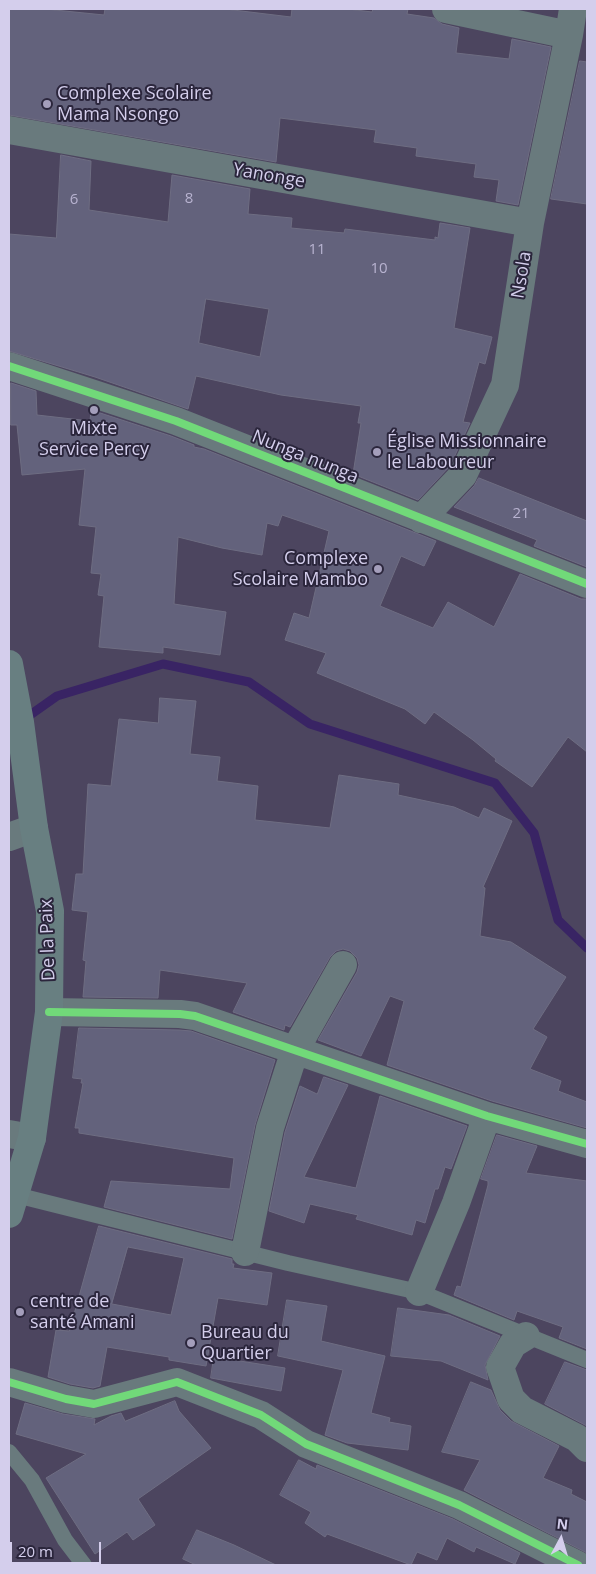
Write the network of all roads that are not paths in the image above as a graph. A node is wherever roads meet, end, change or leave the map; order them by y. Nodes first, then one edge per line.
1 (446, 9) edge
2 (573, 9) edge
3 (570, 35) junction
4 (9, 130) edge
5 (530, 223) junction
6 (9, 366) edge
7 (421, 519) junction
8 (587, 584) edge
9 (9, 664) edge
10 (34, 828) junction
11 (9, 837) edge
12 (343, 965) dead end
13 (49, 1012) junction
14 (295, 1050) junction
15 (487, 1116) junction
16 (20, 1136) edge
17 (587, 1144) edge
18 (12, 1205) edge
19 (245, 1252) junction
20 (418, 1292) junction
21 (526, 1336) junction
22 (587, 1360) edge
23 (9, 1382) edge
24 (587, 1448) edge
25 (9, 1452) edge
26 (84, 1565) edge
27 (578, 1565) edge

1 - 3 street
2 - 3 street, Nsola
3 - 5 street, Nsola
4 - 5 street, Yanonge
5 - 7 street, Nsola
6 - 7 street, Nunga nunga
7 - 8 street, Nunga nunga
9 - 10 street, De la Paix
10 - 11 street
10 - 13 street, De la Paix
12 - 14 street
13 - 14 street
13 - 16 street, De la Paix
14 - 15 street
14 - 19 street
15 - 17 street
15 - 20 street
16 - 18 street, De la Paix
18 - 19 lane
19 - 20 lane
20 - 21 lane
21 - 22 lane
21 - 24 street
23 - 27 street
25 - 26 lane

